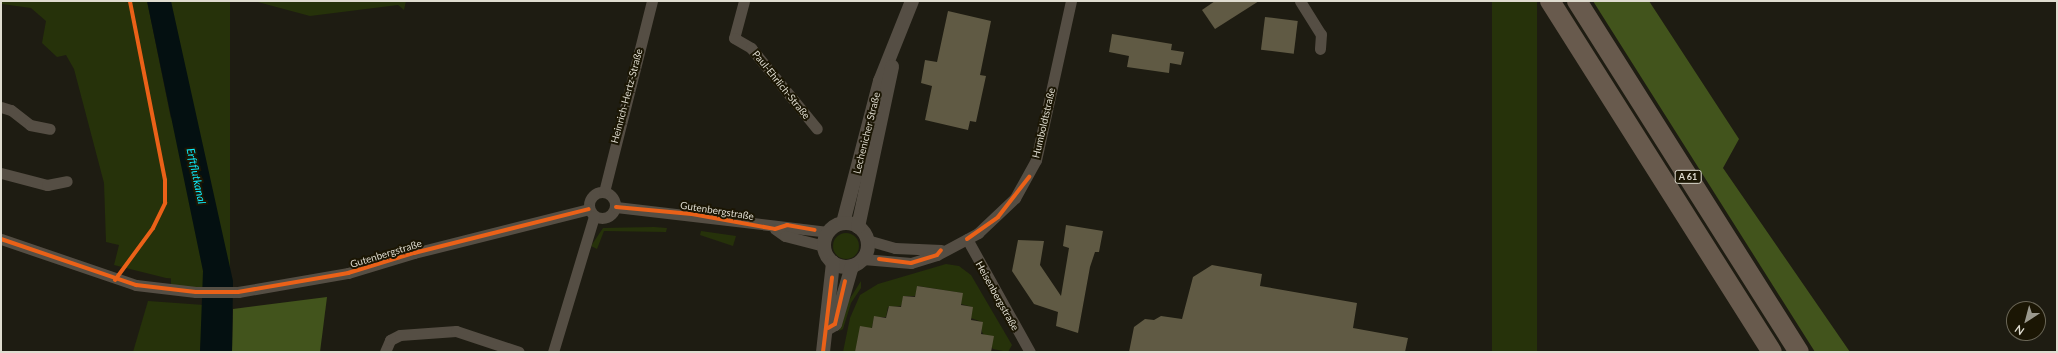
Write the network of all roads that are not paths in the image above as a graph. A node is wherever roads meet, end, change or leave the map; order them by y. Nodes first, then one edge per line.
1 (652, 1) edge
2 (744, 1) edge
3 (912, 1) edge
4 (1071, 1) edge
5 (1300, 1) edge
6 (1550, 1) edge
7 (1577, 1) edge
8 (896, 45) junction
9 (1320, 49) dead end
10 (1, 107) edge
11 (817, 128) dead end
12 (50, 129) dead end
13 (1, 172) edge
14 (67, 182) dead end
15 (604, 192) junction
16 (616, 206) junction
17 (592, 213) junction
18 (843, 223) junction
19 (858, 227) junction
20 (1, 239) edge
21 (826, 239) junction
22 (967, 239) junction
23 (867, 240) junction
24 (941, 250) junction
25 (857, 262) junction
26 (833, 263) junction
27 (828, 328) junction
28 (384, 352) edge
29 (519, 352) edge
30 (553, 352) edge
31 (823, 352) edge
32 (1030, 352) edge
33 (1772, 352) edge
34 (1799, 352) edge

1 - 15 street, Heinrich-Hertz-Straße
2 - 11 street, Paul-Ehrlich-Straße
3 - 8 street, Lechenicher Straße
4 - 22 street, Humboldtstraße
5 - 9 street
6 - 33 highway, A 61
7 - 34 highway, A 61
8 - 18 street, Lechenicher Straße
8 - 19 street, Lechenicher Straße
10 - 12 street
13 - 14 street
15 - 16 street
15 - 17 street
16 - 17 street
16 - 21 street, Gutenbergstraße
17 - 20 street, Gutenbergstraße
17 - 30 street
18 - 19 street
18 - 21 street
19 - 23 street
21 - 26 street
22 - 24 street, Humboldtstraße
22 - 32 street, Heisenbergstraße
23 - 24 street
23 - 25 street
24 - 25 street, Humboldtstraße
25 - 26 street
25 - 27 street
26 - 27 street
27 - 31 street
28 - 29 street

